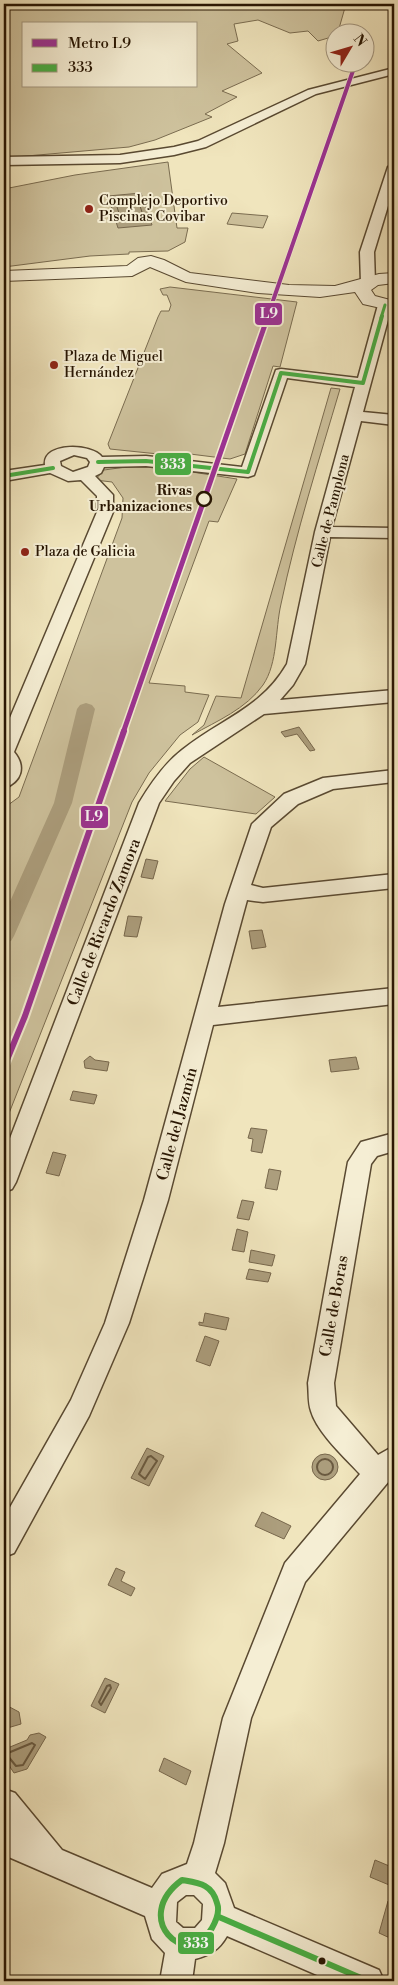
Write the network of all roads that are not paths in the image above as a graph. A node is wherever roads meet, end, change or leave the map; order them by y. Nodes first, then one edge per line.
1 (394, 71) edge
2 (333, 85) junction
3 (359, 92) dead end
4 (4, 161) edge
5 (394, 167) edge
6 (370, 262) junction
7 (132, 271) junction
8 (4, 276) edge
9 (159, 278) junction
10 (394, 278) edge
11 (376, 296) edge
12 (363, 383) junction
13 (356, 416) junction
14 (394, 420) edge
15 (98, 462) junction
16 (53, 468) junction
17 (85, 475) junction
18 (4, 476) edge
19 (323, 532) junction
20 (394, 533) edge
21 (288, 681) junction
22 (394, 696) edge
23 (307, 704) junction
24 (263, 708) junction
25 (4, 753) edge
26 (394, 776) edge
27 (4, 781) edge
28 (394, 881) edge
29 (240, 888) junction
30 (394, 996) edge
31 (204, 1020) junction
32 (394, 1142) edge
33 (4, 1182) edge
34 (385, 1466) edge
35 (4, 1544) edge
36 (4, 1804) edge
37 (4, 1840) edge
38 (4, 1853) edge
39 (53, 1862) junction
40 (197, 1880) junction
41 (160, 1906) junction
42 (219, 1917) junction
43 (182, 1945) junction
44 (176, 1981) edge
45 (368, 1981) edge

1 - 2 street
2 - 3 street
2 - 4 street
5 - 6 street, Calle de Pamplona
6 - 10 street
6 - 11 street, Calle de Pamplona
7 - 8 street
7 - 9 street
7 - 9 street
9 - 11 street
10 - 11 street
11 - 12 street, Calle de Pamplona
12 - 13 street, Calle de Pamplona
12 - 15 street
13 - 14 street
13 - 19 street, Calle de Pamplona
15 - 16 street
15 - 17 street
16 - 17 street
16 - 18 street
17 - 25 street
19 - 20 street
19 - 21 street, Calle de Pamplona
21 - 23 street
21 - 24 street, Calle de Pamplona
22 - 23 street
23 - 24 street
24 - 33 street, Calle de Ricardo Zamora
25 - 27 street
26 - 29 street, Calle del Jazmín
28 - 29 street
29 - 31 street, Calle del Jazmín
30 - 31 street
31 - 35 street, Calle del Jazmín
32 - 34 street, Calle de Boras
34 - 40 street
36 - 39 street
37 - 39 street
38 - 39 street
39 - 41 street
40 - 41 street
40 - 42 street
41 - 43 street
42 - 43 street
42 - 45 street
43 - 44 street

